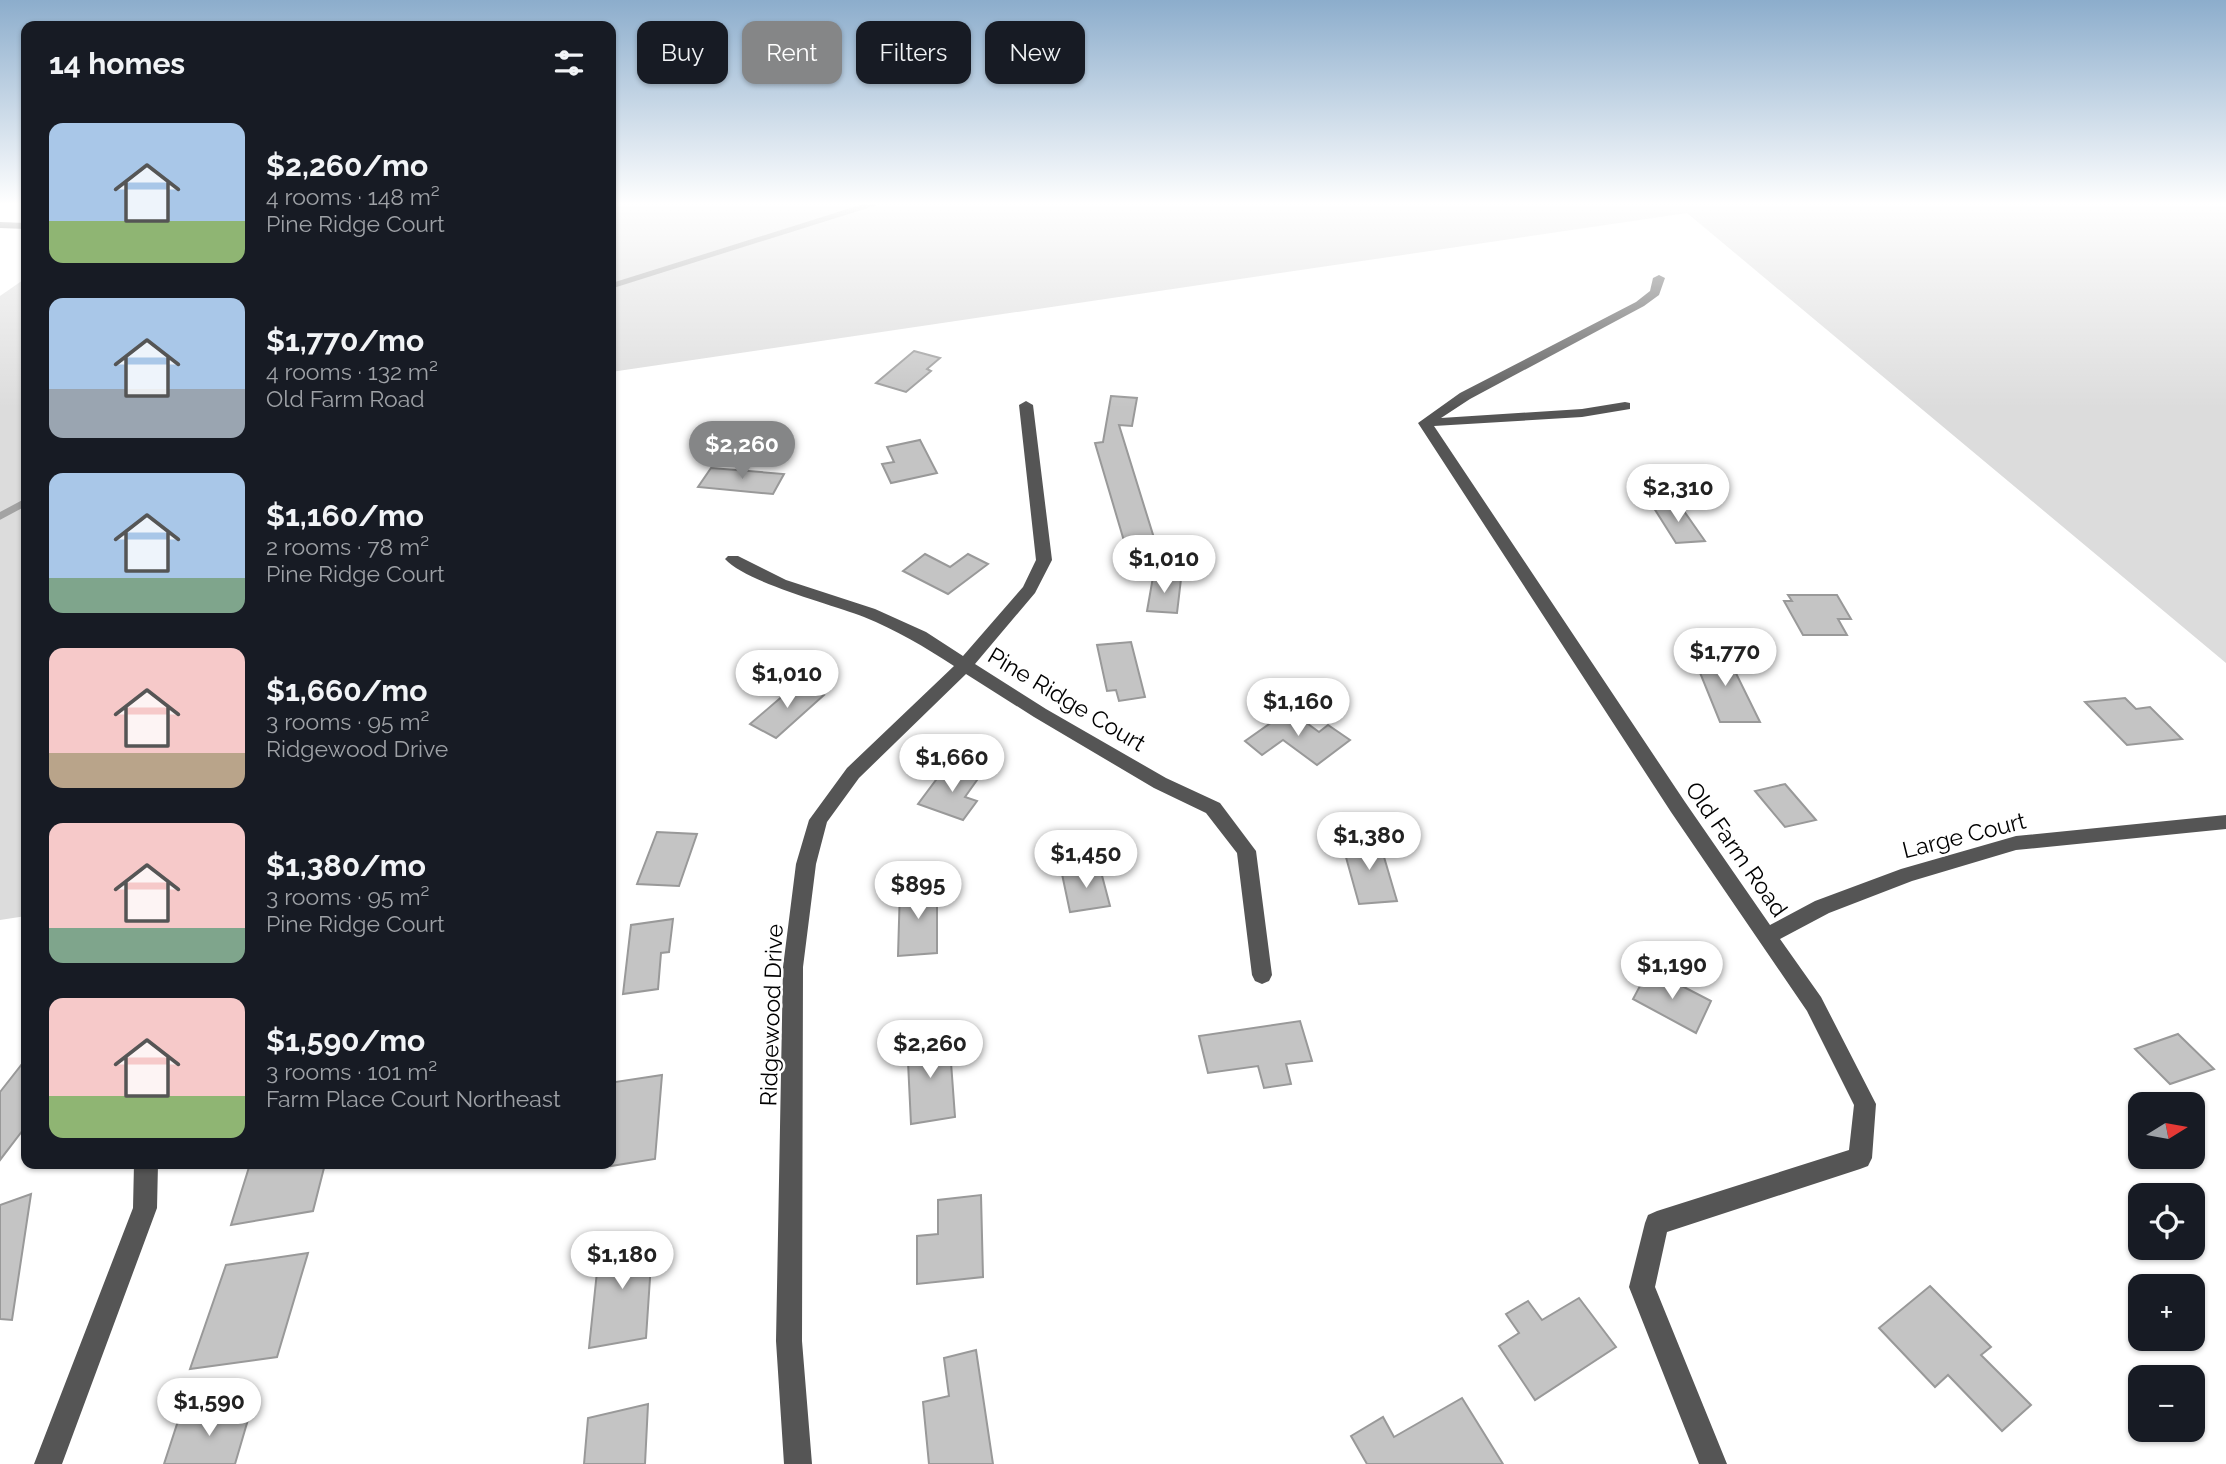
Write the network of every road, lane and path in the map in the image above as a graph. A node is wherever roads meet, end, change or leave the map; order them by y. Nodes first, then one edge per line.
1 (1659, 278) dead end
2 (1026, 405) dead end
3 (1625, 406) dead end
4 (1425, 423) junction
5 (733, 559) dead end
6 (964, 666) junction
7 (2226, 822) edge
8 (1767, 936) junction
9 (1262, 975) dead end
10 (146, 1169) edge
11 (48, 1464) edge
12 (797, 1464) edge
13 (1713, 1464) edge

1 - 4 street
2 - 6 street, Ridgewood Drive
3 - 4 street
4 - 8 street, Old Farm Road
5 - 6 street, Pine Ridge Court
6 - 9 street, Pine Ridge Court
6 - 12 street, Ridgewood Drive
7 - 8 street, Large Court
8 - 13 street, Old Farm Road
10 - 11 street

